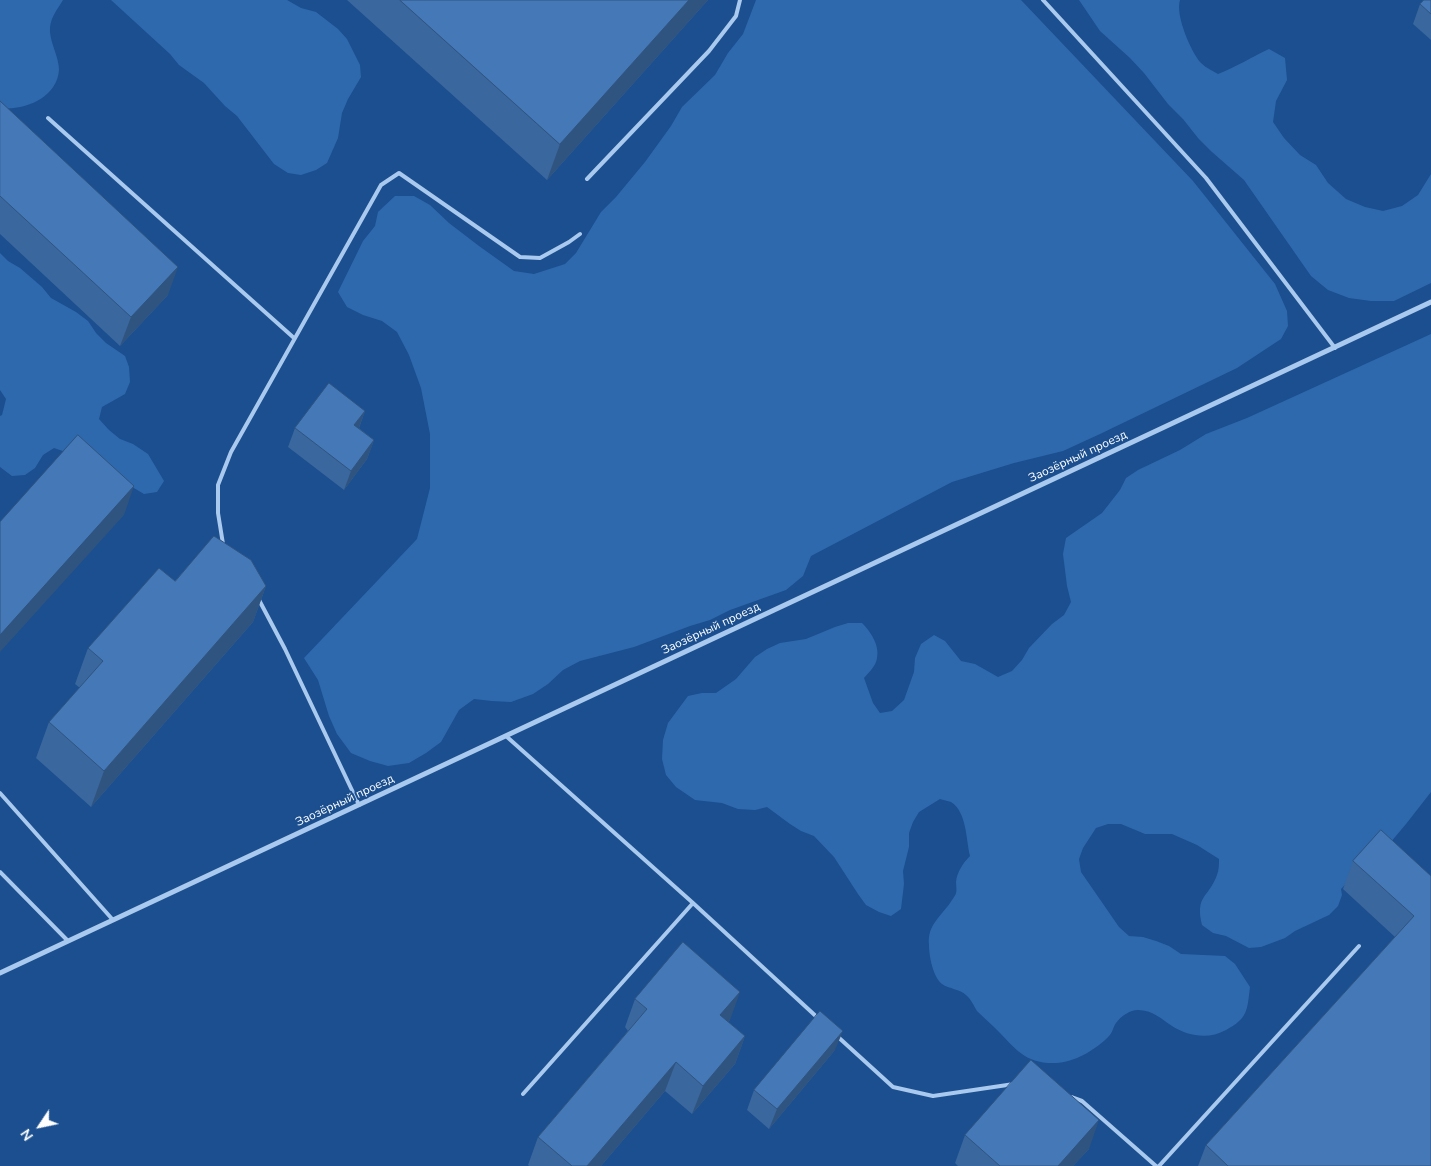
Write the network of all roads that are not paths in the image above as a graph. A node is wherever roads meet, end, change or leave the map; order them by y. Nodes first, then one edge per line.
1 (740, 0) edge
2 (1043, 0) edge
3 (48, 118) dead end
4 (587, 179) dead end
5 (580, 234) dead end
6 (1431, 302) edge
7 (294, 338) junction
8 (1335, 348) junction
9 (228, 551) edge
10 (258, 597) edge
11 (506, 736) junction
12 (0, 793) edge
13 (359, 805) junction
14 (0, 872) edge
15 (693, 903) junction
16 (114, 920) junction
17 (68, 941) junction
18 (1359, 946) dead end
19 (0, 973) edge
20 (826, 1026) edge
21 (833, 1032) edge
22 (1022, 1083) edge
23 (523, 1094) dead end
24 (1065, 1095) edge
25 (1157, 1166) edge

1 - 4 lane
2 - 8 lane
3 - 7 lane
5 - 7 lane
6 - 8 street, Заозёрный проезд
7 - 9 lane
8 - 11 street, Заозёрный проезд
10 - 13 lane
11 - 13 street, Заозёрный проезд
11 - 15 lane
12 - 16 lane
13 - 16 street, Заозёрный проезд
14 - 17 lane
15 - 20 lane
15 - 23 lane
16 - 17 street, Заозёрный проезд
17 - 19 street, Заозёрный проезд
18 - 25 lane
21 - 22 lane
24 - 25 lane

